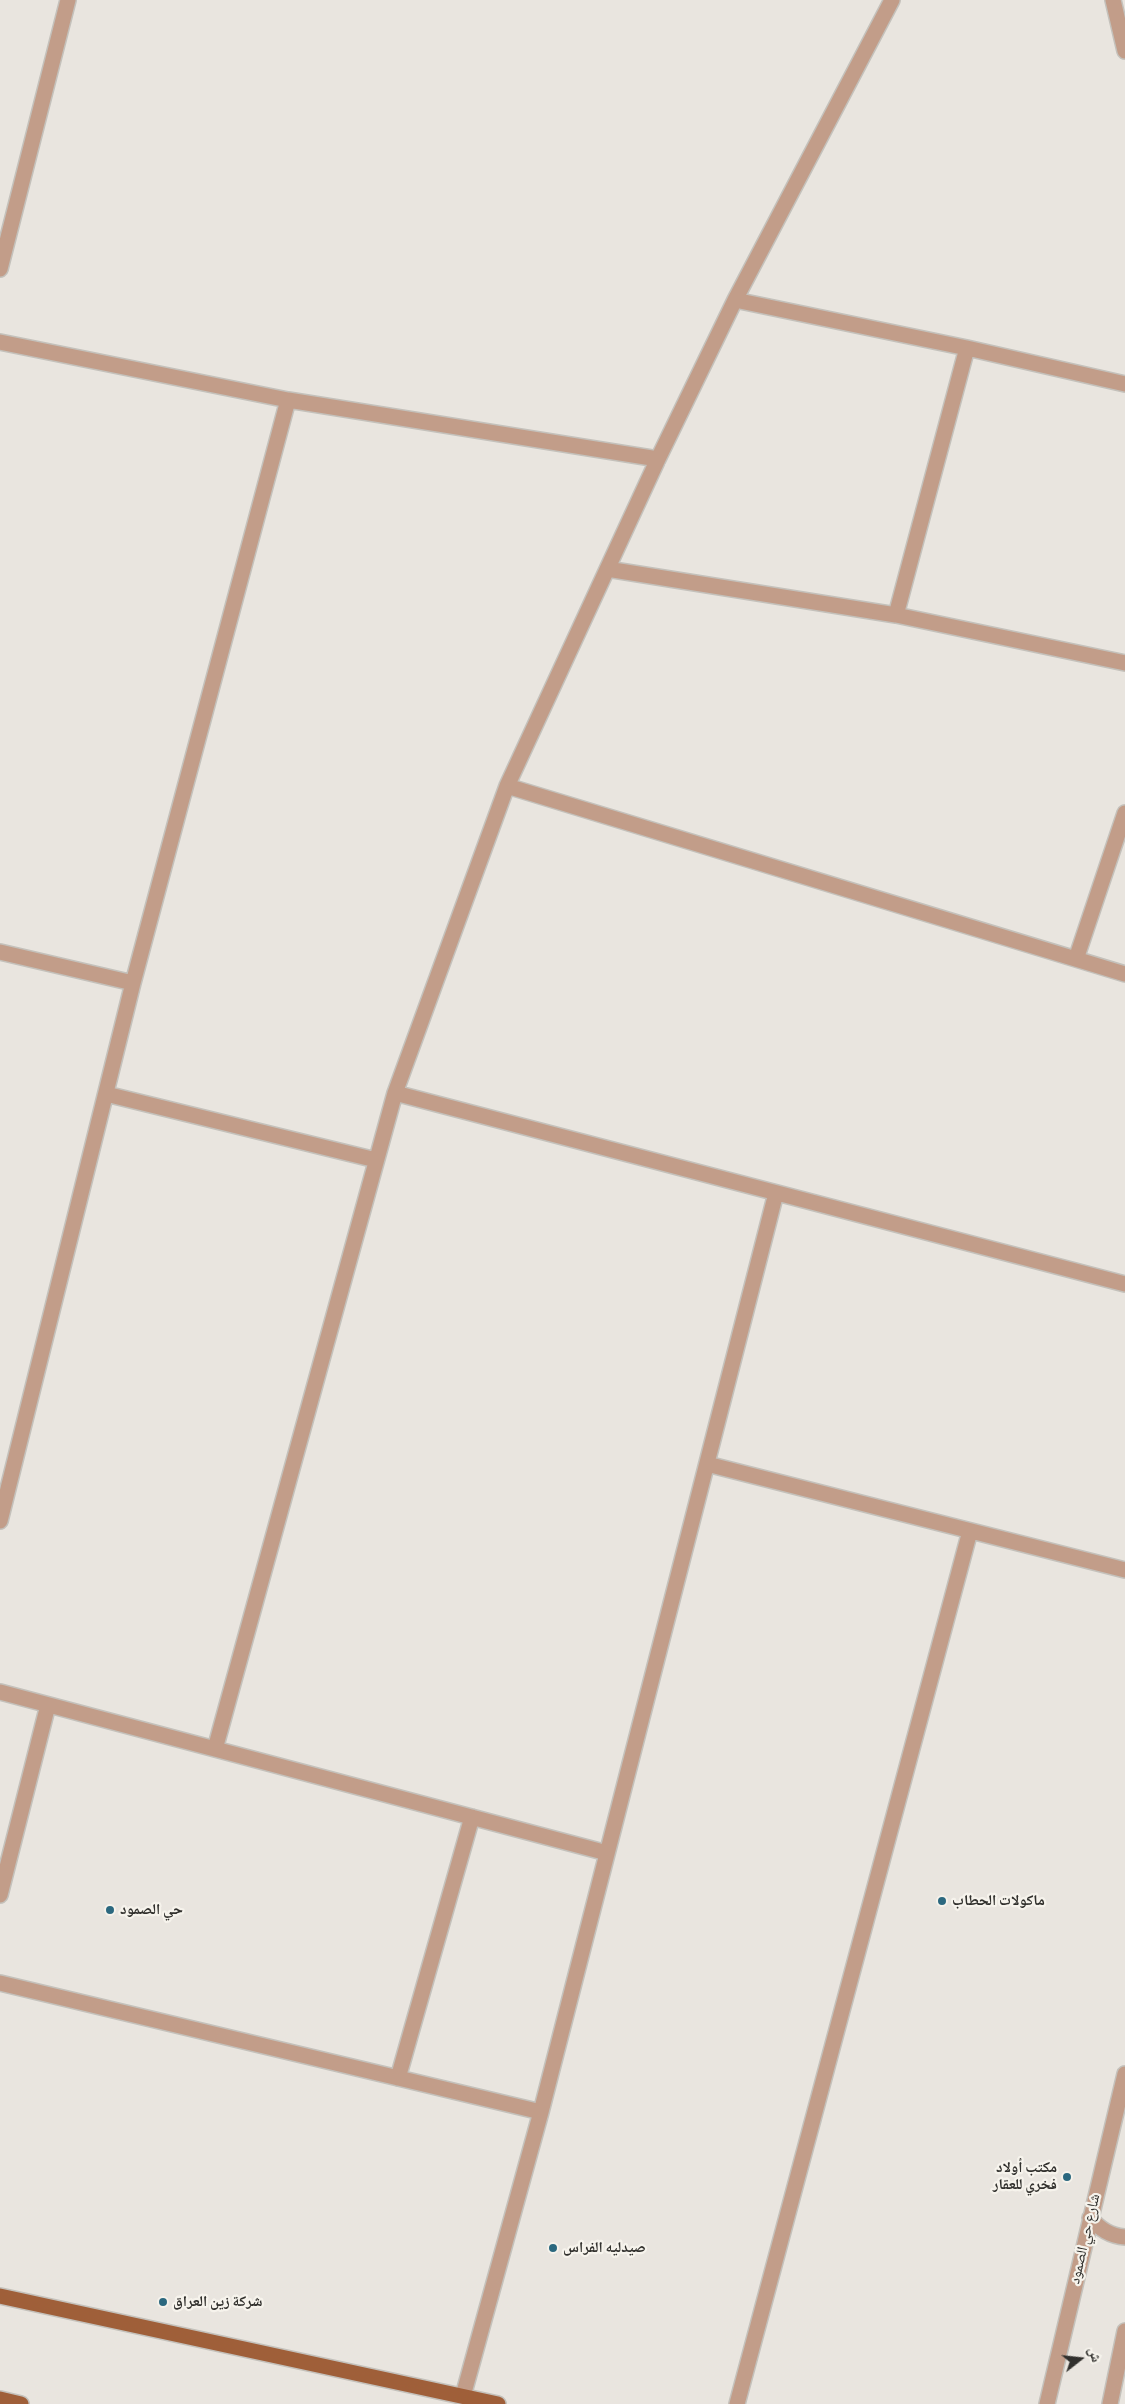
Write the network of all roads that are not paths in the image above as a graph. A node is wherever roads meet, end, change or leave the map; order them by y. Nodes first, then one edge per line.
1 (68, 0) edge
2 (892, 0) edge
3 (1113, 0) edge
4 (1125, 51) edge
5 (0, 269) edge
6 (735, 300) junction
7 (0, 342) edge
8 (967, 348) junction
9 (1125, 384) edge
10 (288, 400) junction
11 (658, 459) junction
12 (607, 569) junction
13 (896, 615) junction
14 (1125, 663) edge
15 (507, 786) junction
16 (1125, 813) edge
17 (0, 952) edge
18 (1076, 959) junction
19 (1125, 974) edge
20 (133, 983) junction
21 (395, 1093) junction
22 (106, 1094) junction
23 (376, 1160) junction
24 (776, 1193) junction
25 (1125, 1284) edge
26 (707, 1464) junction
27 (0, 1521) edge
28 (970, 1531) junction
29 (1125, 1570) edge
30 (0, 1692) edge
31 (48, 1705) junction
32 (215, 1749) junction
33 (472, 1817) junction
34 (607, 1853) junction
35 (0, 1895) edge
36 (0, 1983) edge
37 (1125, 2074) edge
38 (398, 2078) junction
39 (541, 2112) junction
40 (1090, 2218) junction
41 (1125, 2237) edge
42 (0, 2296) edge
43 (1125, 2331) edge
44 (463, 2396) junction
45 (0, 2399) edge
46 (21, 2404) edge
47 (498, 2404) edge
48 (737, 2404) edge
49 (1047, 2404) edge
50 (1110, 2404) edge

1 - 5 street
2 - 6 street
3 - 4 street
6 - 8 street
6 - 11 street
7 - 10 street
8 - 9 street
8 - 13 street
10 - 11 street
10 - 20 street
11 - 12 street
12 - 13 street
12 - 15 street
13 - 14 street
15 - 18 street
15 - 21 street
16 - 18 street
17 - 20 street
18 - 19 street
20 - 22 street
21 - 23 street
21 - 24 street
22 - 23 street
22 - 27 street
23 - 32 street
24 - 25 street
24 - 26 street
26 - 28 street
26 - 34 street
28 - 29 street
28 - 48 street
30 - 31 street
31 - 32 street
31 - 35 street
32 - 33 street
33 - 34 street
33 - 38 street
34 - 39 street
36 - 38 street
37 - 40 street, شارع حي الصمود
38 - 39 street
39 - 44 street
40 - 41 street
40 - 49 street, شارع حي الصمود
42 - 44 main road
43 - 50 street
44 - 47 main road
45 - 46 main road

